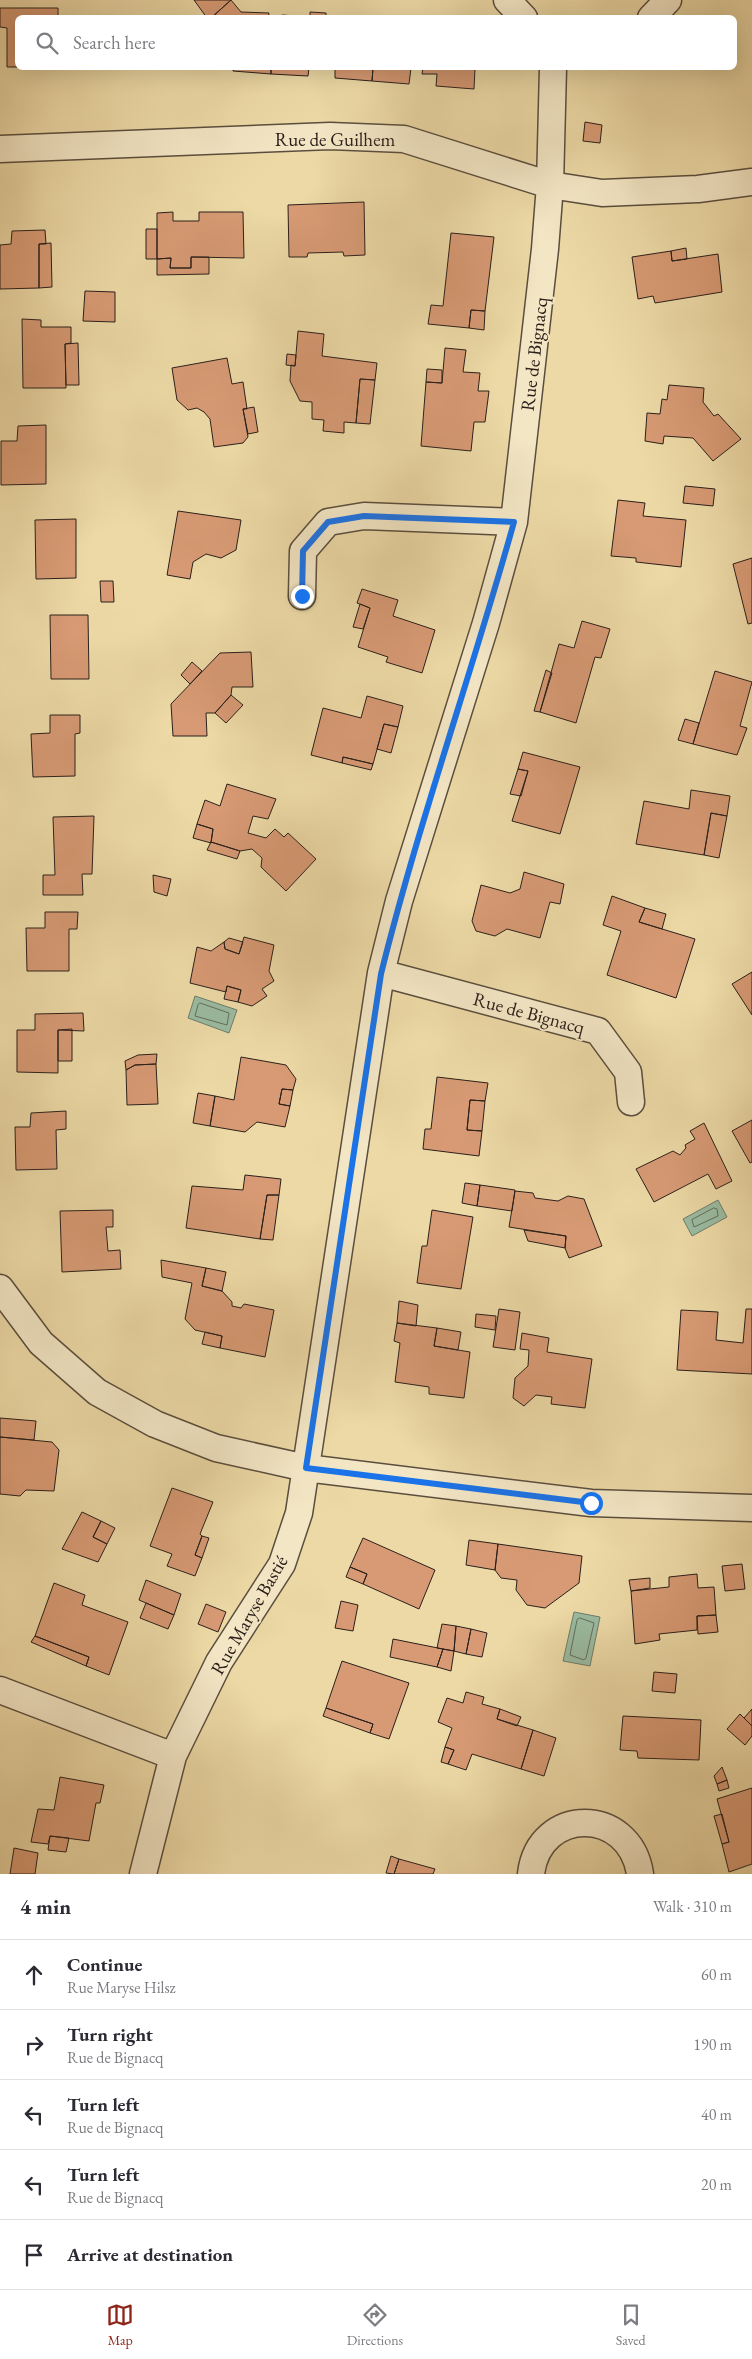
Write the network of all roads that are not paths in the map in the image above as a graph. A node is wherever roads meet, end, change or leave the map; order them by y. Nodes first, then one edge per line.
1 (507, 0) edge
2 (668, 0) edge
3 (521, 15) edge
4 (654, 15) edge
5 (556, 70) edge
6 (0, 149) edge
7 (752, 182) edge
8 (550, 185) junction
9 (514, 522) junction
10 (302, 596) dead end
11 (381, 974) junction
12 (631, 1102) dead end
13 (0, 1288) edge
14 (306, 1468) junction
15 (752, 1508) edge
16 (0, 1690) edge
17 (173, 1756) junction
18 (143, 1874) edge
19 (532, 1874) edge
20 (640, 1874) edge

1 - 3 street
2 - 4 street
5 - 8 street, Rue de Bignacq
6 - 8 street, Rue de Guilhem
7 - 8 street, Rue de Guilhem
8 - 9 street, Rue de Bignacq
9 - 10 street
9 - 11 street, Rue de Bignacq
11 - 12 street, Rue de Bignacq
11 - 14 street, Rue de Bignacq
13 - 14 street
14 - 15 street
14 - 17 street, Rue Maryse Bastié
16 - 17 street
17 - 18 street, Rue Maryse Bastié
19 - 20 street

